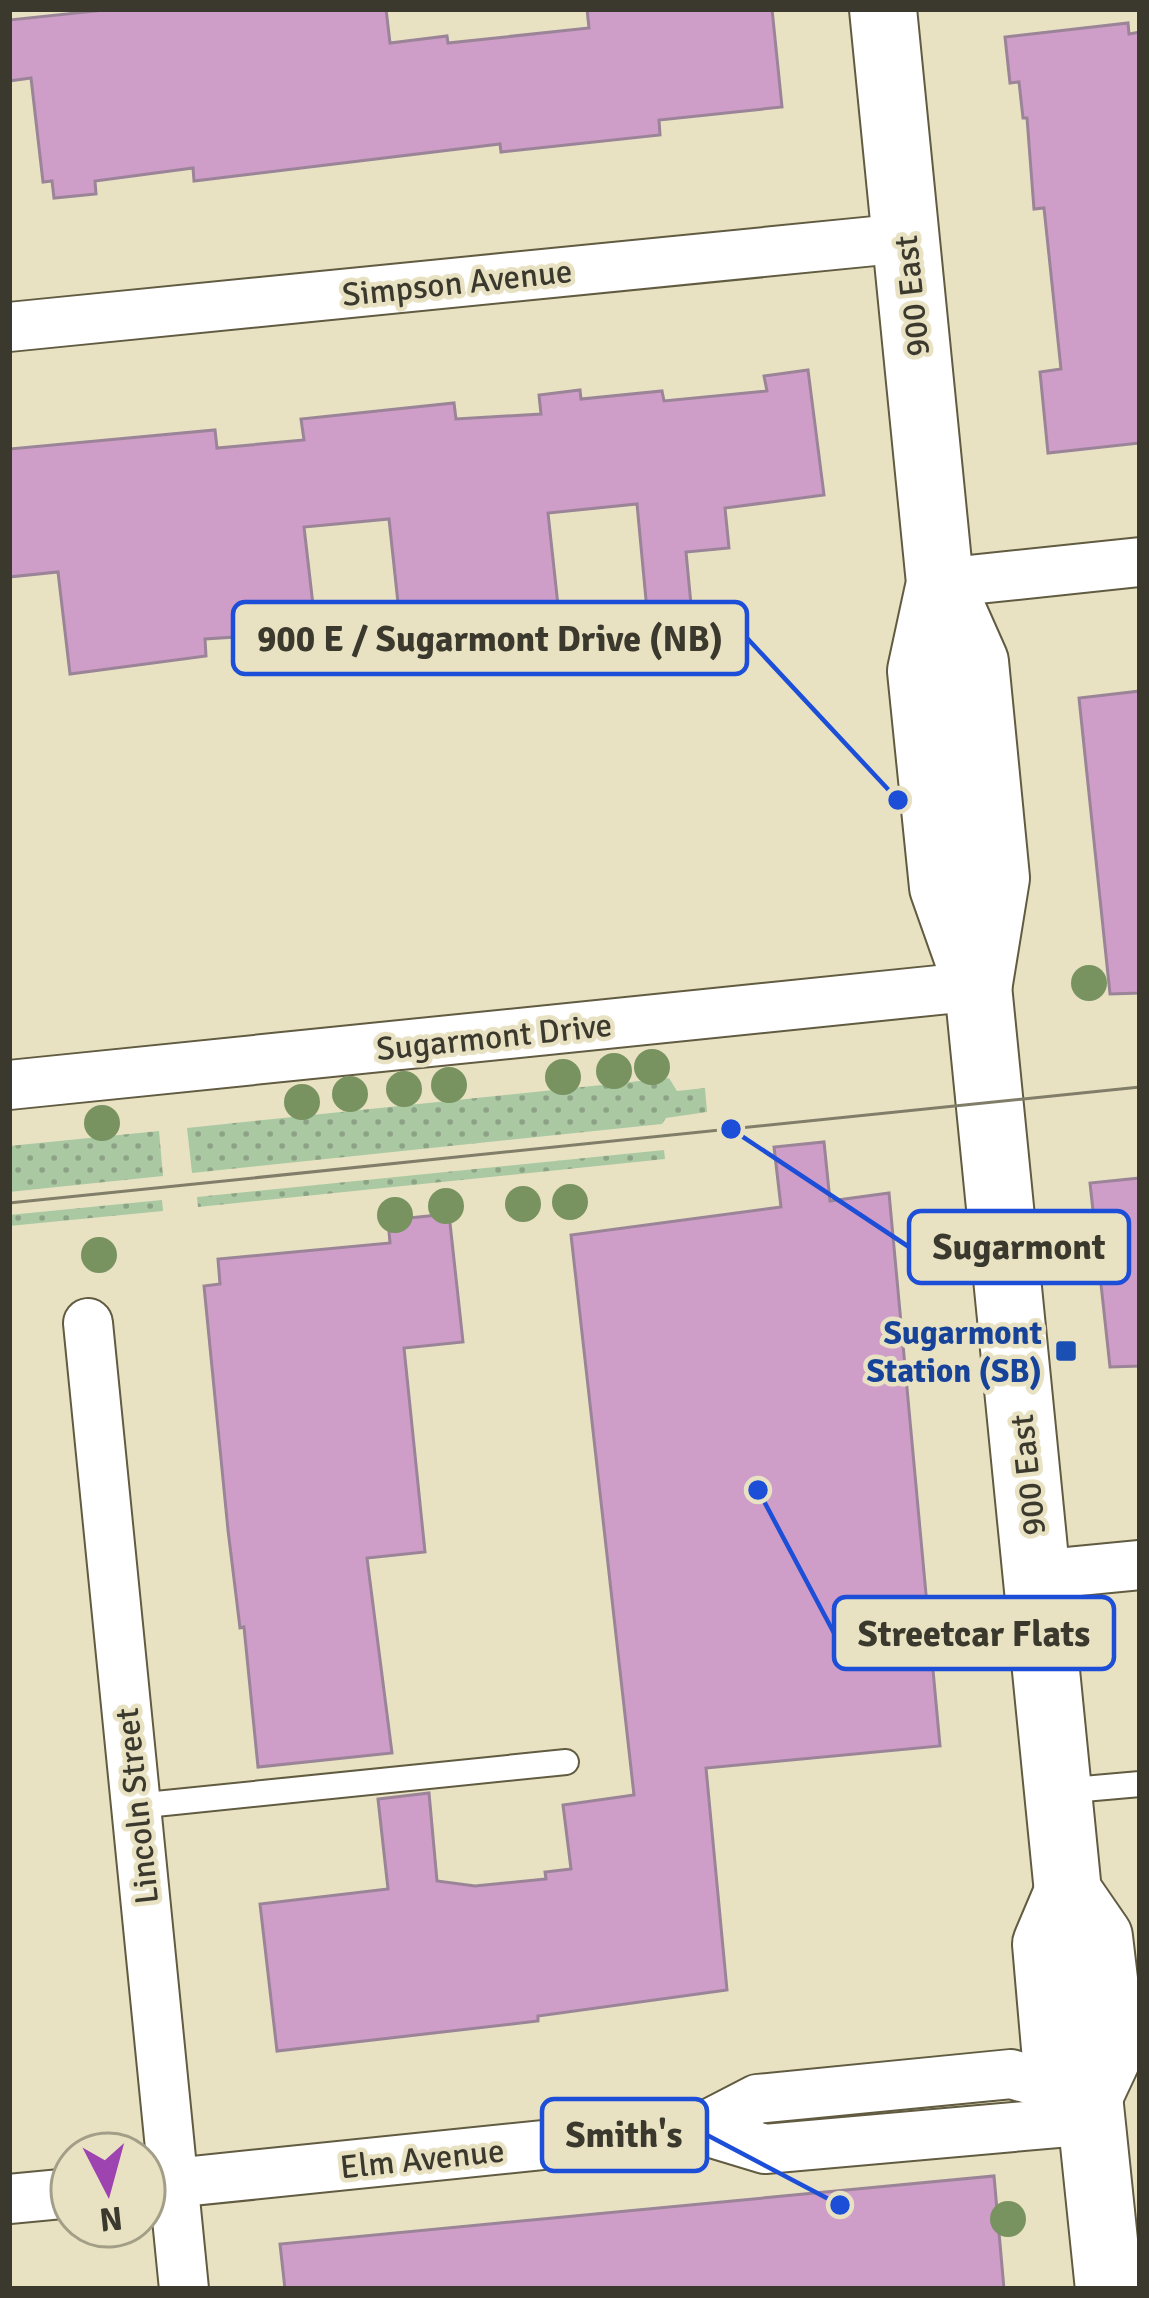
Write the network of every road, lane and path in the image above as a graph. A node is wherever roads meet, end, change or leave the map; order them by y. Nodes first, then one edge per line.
1 (883, 9) edge
2 (905, 238) junction
3 (9, 327) edge
4 (1140, 562) edge
5 (940, 583) junction
6 (978, 986) junction
7 (9, 1084) edge
8 (88, 1323) dead end
9 (1140, 1564) edge
10 (1036, 1576) junction
11 (566, 1762) dead end
12 (1140, 1784) edge
13 (1059, 1792) junction
14 (136, 1806) junction
15 (1090, 2108) junction
16 (156, 2130) edge
17 (168, 2183) edge
18 (48, 2196) edge
19 (9, 2200) edge
20 (168, 2222) edge
21 (184, 2289) edge
22 (1109, 2289) edge

1 - 2 street, 900 East
2 - 3 street, Simpson Avenue
2 - 5 street, 900 East
4 - 5 street
5 - 6 street, 900 East
6 - 7 street, Sugarmont Drive
6 - 10 street, 900 East
8 - 14 street, Lincoln Street
9 - 10 street
10 - 13 street, 900 East
11 - 14 lane
12 - 13 lane
13 - 15 street, 900 East
14 - 16 street, Lincoln Street
15 - 17 street, Elm Avenue
15 - 22 street, 900 East
18 - 19 street
20 - 21 street, Lincoln Street

